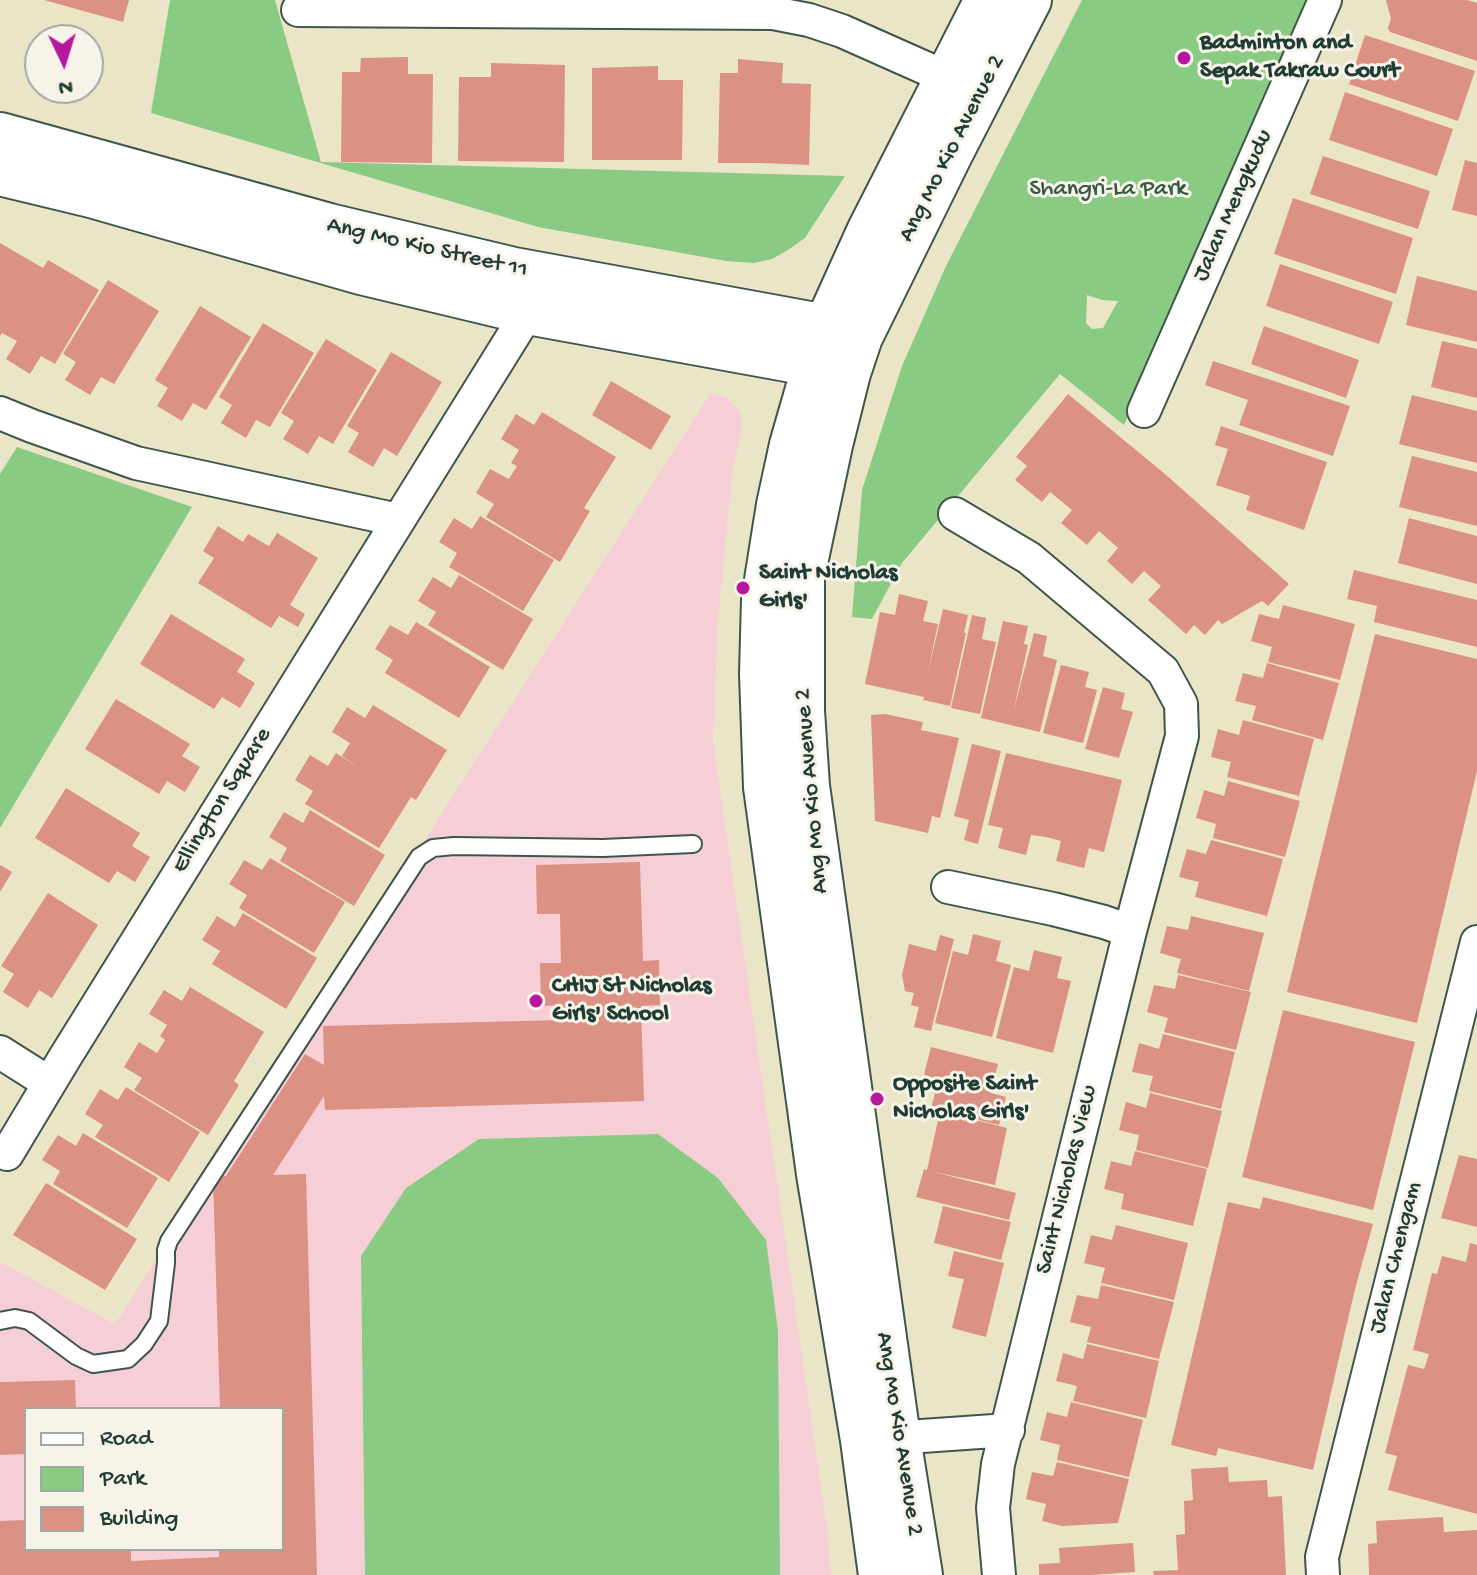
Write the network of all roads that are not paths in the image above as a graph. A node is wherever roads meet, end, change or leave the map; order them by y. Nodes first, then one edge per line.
1 (987, 0) edge
2 (1029, 0) edge
3 (1325, 0) edge
4 (298, 10) dead end
5 (964, 85) junction
6 (0, 135) edge
7 (0, 173) edge
8 (535, 294) junction
9 (837, 350) junction
10 (1144, 411) dead end
11 (0, 413) edge
12 (955, 514) dead end
13 (398, 520) junction
14 (693, 844) dead end
15 (948, 887) dead end
16 (1130, 931) junction
17 (1477, 942) edge
18 (0, 1052) edge
19 (49, 1083) junction
20 (7, 1154) dead end
21 (0, 1321) edge
22 (1008, 1430) junction
23 (881, 1439) junction
24 (881, 1575) edge
25 (920, 1575) edge
26 (999, 1575) edge
27 (1323, 1575) edge

1 - 5 main road, Ang Mo Kio Avenue 2
2 - 5 main road, Ang Mo Kio Avenue 2
3 - 10 street, Jalan Mengkudu
4 - 5 street
5 - 9 main road, Ang Mo Kio Avenue 2
6 - 8 main road, Ang Mo Kio Street 11
7 - 8 main road, Ang Mo Kio Street 11
8 - 9 main road, Ang Mo Kio Street 11
8 - 13 street, Ellington Square
9 - 23 main road, Ang Mo Kio Avenue 2
11 - 13 street
12 - 16 street, Saint Nicholas View
13 - 19 street, Ellington Square
14 - 21 lane
15 - 16 street
16 - 22 street, Saint Nicholas View
17 - 27 street, Jalan Chengam
18 - 19 street
19 - 20 street, Ellington Square
22 - 23 street
22 - 26 street, Saint Nicholas View
23 - 24 main road, Ang Mo Kio Avenue 2
23 - 25 main road, Ang Mo Kio Avenue 2

